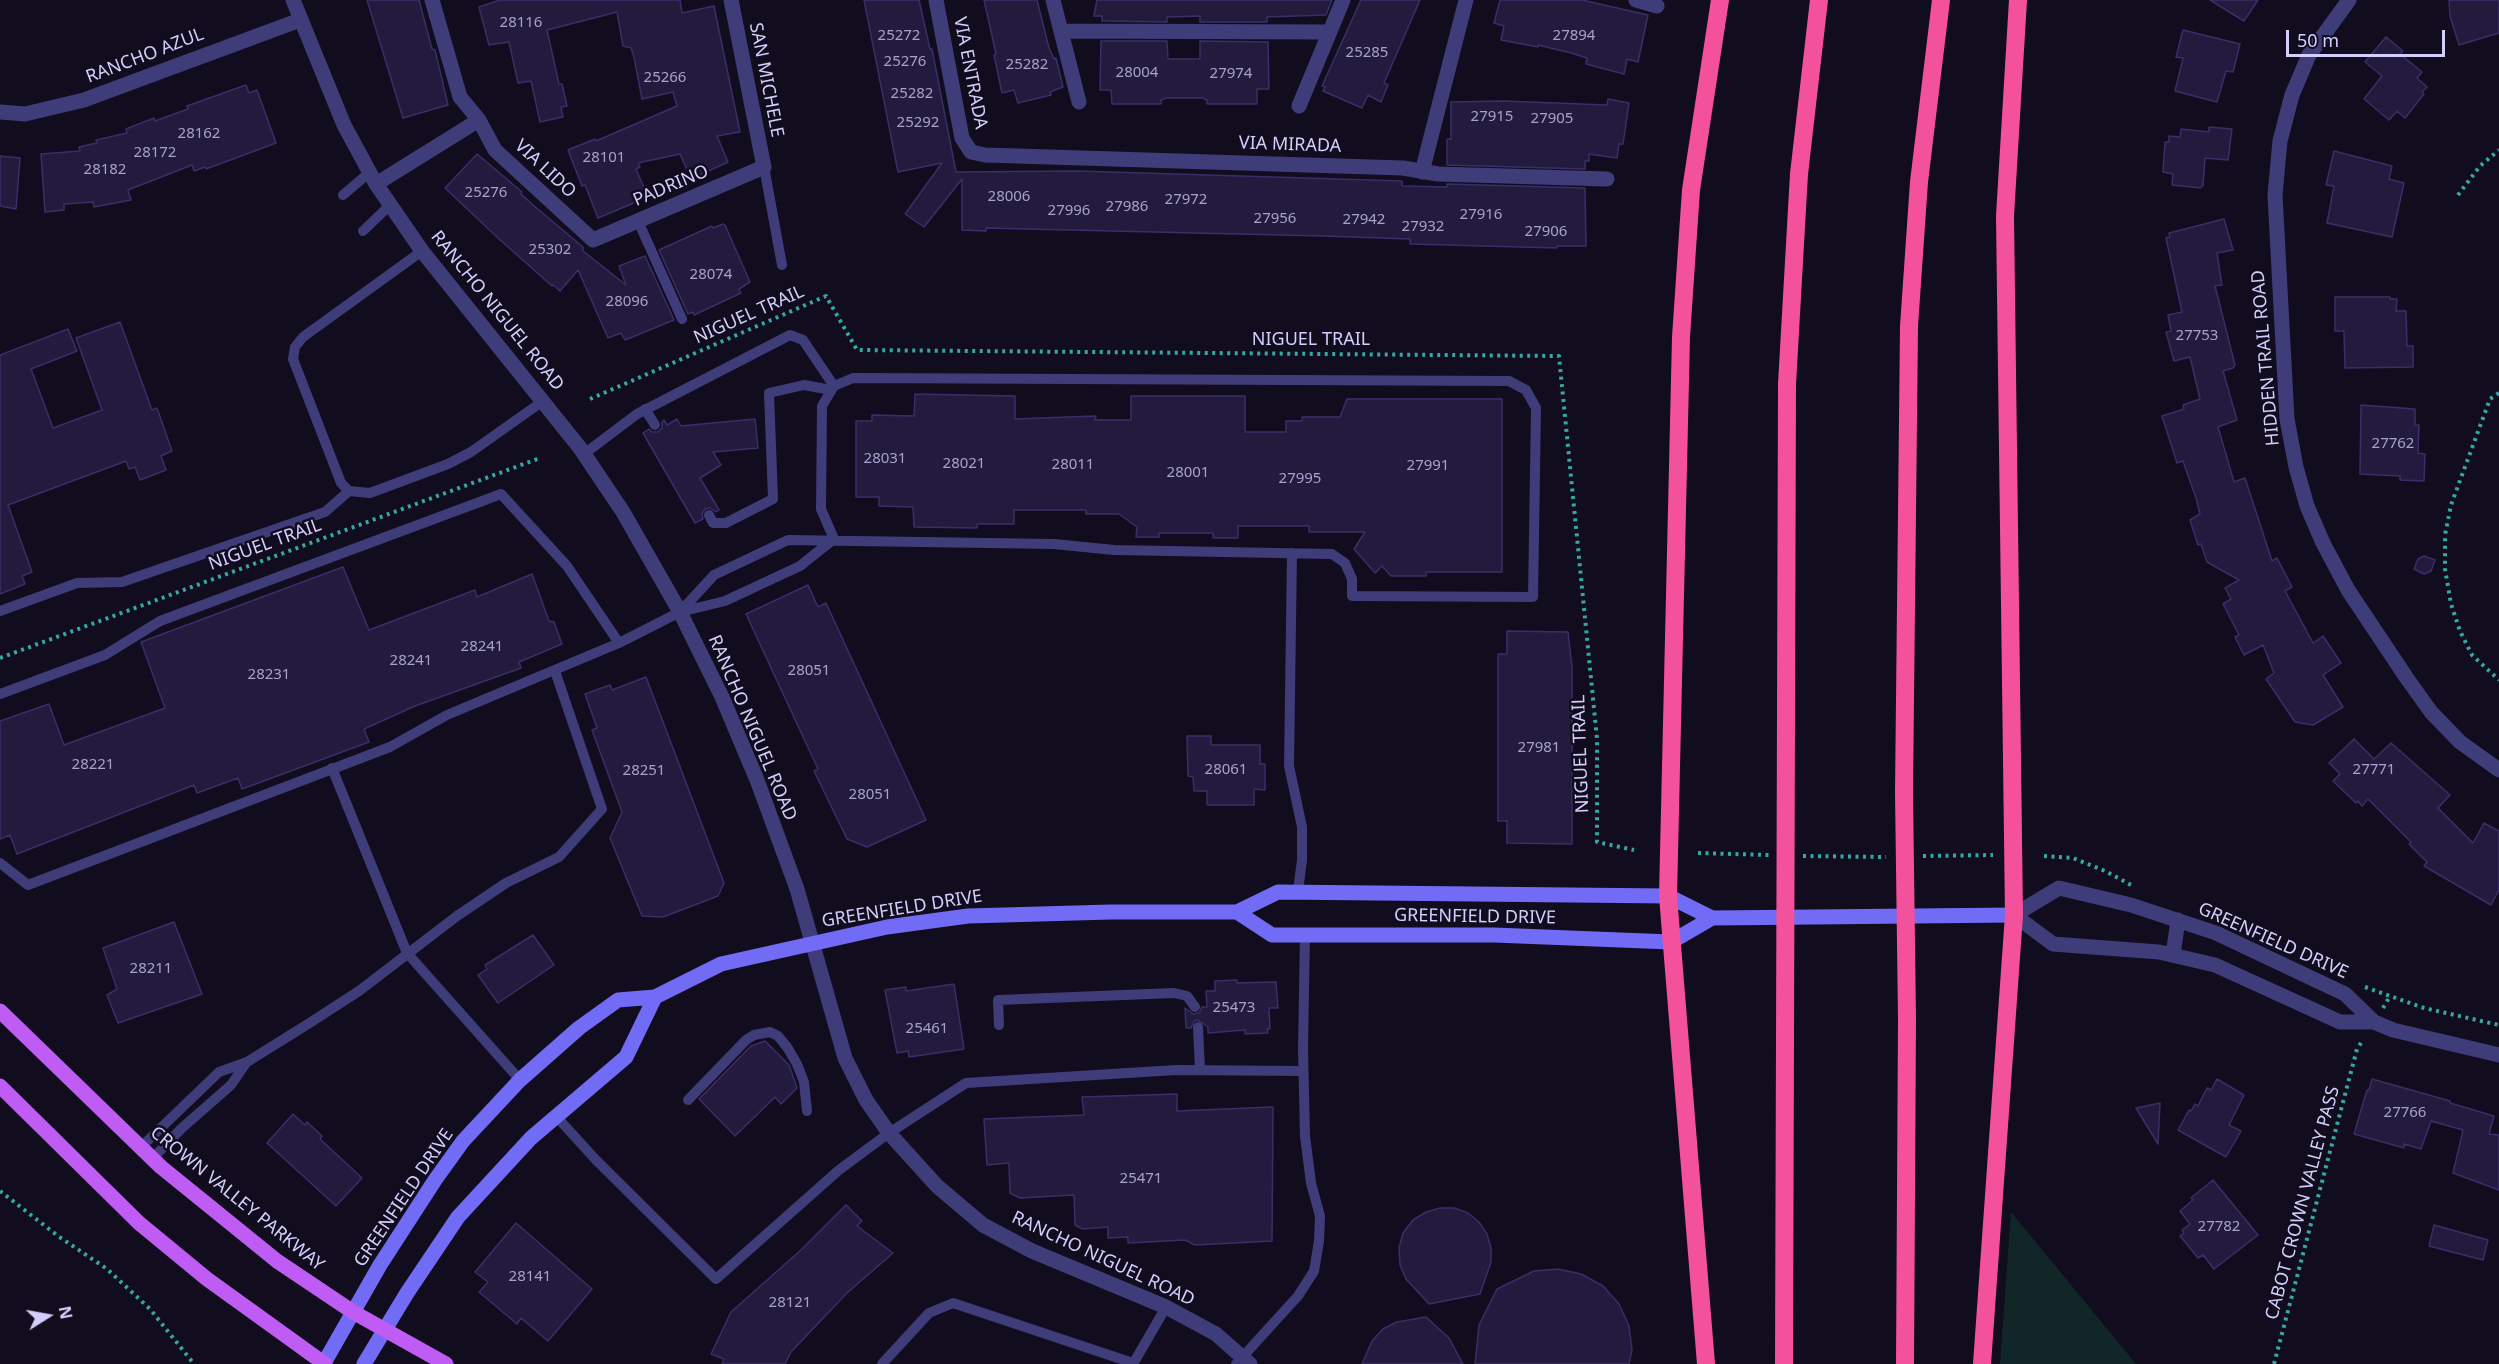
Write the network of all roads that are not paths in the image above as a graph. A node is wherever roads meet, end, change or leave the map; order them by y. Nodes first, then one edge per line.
1 (293, 0) edge
2 (432, 0) edge
3 (731, 0) edge
4 (936, 0) edge
5 (1053, 0) edge
6 (1342, 0) edge
7 (1466, 0) edge
8 (1636, 0) edge
9 (1720, 0) edge
10 (1819, 0) edge
11 (1941, 0) edge
12 (2018, 0) edge
13 (2349, 0) edge
14 (1657, 6) dead end
15 (300, 20) junction
16 (1061, 31) junction
17 (1329, 32) junction
18 (1079, 102) dead end
19 (1299, 106) dead end
20 (0, 112) edge
21 (479, 120) junction
22 (971, 152) joint
23 (764, 167) junction
24 (1422, 172) junction
25 (373, 178) junction
26 (1607, 179) dead end
27 (343, 195) dead end
28 (390, 205) junction
29 (638, 221) junction
30 (363, 231) dead end
31 (593, 240) joint
32 (422, 251) junction
33 (782, 265) dead end
34 (682, 319) dead end
35 (832, 388) junction
36 (543, 401) junction
37 (645, 409) junction
38 (655, 425) dead end
39 (584, 454) junction
40 (349, 491) junction
41 (709, 516) dead end
42 (834, 539) junction
43 (1292, 553) junction
44 (0, 610) edge
45 (680, 612) junction
46 (620, 643) junction
47 (555, 671) junction
48 (0, 694) edge
49 (332, 768) junction
50 (2499, 770) edge
51 (0, 863) edge
52 (1298, 891) junction
53 (1668, 896) junction
54 (1237, 912) junction
55 (2014, 915) junction
56 (1712, 918) junction
57 (2178, 920) junction
58 (1305, 934) junction
59 (812, 942) junction
60 (1671, 942) junction
61 (407, 953) junction
62 (2173, 955) junction
63 (655, 997) junction
64 (1195, 1007) dead end
65 (0, 1011) edge
66 (2374, 1022) junction
67 (999, 1025) dead end
68 (1198, 1027) dead end
69 (2499, 1055) edge
70 (247, 1062) junction
71 (1200, 1070) junction
72 (1303, 1071) junction
73 (520, 1080) junction
74 (0, 1086) edge
75 (688, 1100) dead end
76 (807, 1112) dead end
77 (555, 1115) junction
78 (889, 1133) junction
79 (140, 1148) junction
80 (152, 1159) junction
81 (1166, 1307) junction
82 (353, 1312) junction
83 (384, 1330) junction
84 (1243, 1362) edge
85 (324, 1364) edge
86 (364, 1364) edge
87 (446, 1364) edge
88 (882, 1364) edge
89 (1133, 1364) edge
90 (1706, 1364) edge
91 (1784, 1364) edge
92 (1905, 1364) edge
93 (1982, 1364) edge

1 - 15 street, RANCHO NIGUEL ROAD
2 - 21 street, VIA LIDO
3 - 23 street, SAN MICHELE
4 - 22 street, VIA ENTRADA
5 - 16 street
6 - 17 street
7 - 24 street
8 - 14 street
9 - 53 highway
10 - 91 highway
11 - 92 highway
12 - 55 highway
13 - 50 street, HIDDEN TRAIL ROAD
15 - 20 street, RANCHO AZUL
15 - 25 street, RANCHO NIGUEL ROAD
16 - 17 street
16 - 18 street
17 - 19 street
21 - 25 street
21 - 31 street, VIA LIDO
22 - 24 street, VIA MIRADA
23 - 29 street, PADRINO
23 - 33 lane
24 - 26 street, VIA MIRADA
25 - 27 lane
25 - 28 street, RANCHO NIGUEL ROAD
28 - 30 lane
28 - 32 street, RANCHO NIGUEL ROAD
29 - 31 street, PADRINO
29 - 34 lane
32 - 36 street, RANCHO NIGUEL ROAD
32 - 40 lane
35 - 37 lane
35 - 41 lane
35 - 42 lane
35 - 43 lane
36 - 39 street, RANCHO NIGUEL ROAD
36 - 40 lane
37 - 38 lane
37 - 39 lane
39 - 45 street, RANCHO NIGUEL ROAD
40 - 44 lane
42 - 43 lane
42 - 45 lane
42 - 45 lane
43 - 52 lane
45 - 46 lane
45 - 59 street, RANCHO NIGUEL ROAD
46 - 47 lane
46 - 48 lane
47 - 49 lane
47 - 61 lane
49 - 51 lane
49 - 61 lane
52 - 53 main road, GREENFIELD DRIVE
52 - 54 main road, GREENFIELD DRIVE
53 - 56 main road, GREENFIELD DRIVE
53 - 60 highway
54 - 58 main road, GREENFIELD DRIVE
54 - 59 main road, GREENFIELD DRIVE
55 - 56 main road, GREENFIELD DRIVE
55 - 57 street, GREENFIELD DRIVE
55 - 62 street, GREENFIELD DRIVE
55 - 93 highway
56 - 60 main road, GREENFIELD DRIVE
57 - 62 street
57 - 66 street, GREENFIELD DRIVE
58 - 60 main road, GREENFIELD DRIVE
58 - 72 lane
59 - 63 main road, GREENFIELD DRIVE
59 - 78 street, RANCHO NIGUEL ROAD
60 - 90 highway
61 - 70 lane
61 - 73 lane
62 - 66 street, GREENFIELD DRIVE
63 - 73 main road, GREENFIELD DRIVE
63 - 77 main road
64 - 67 lane
65 - 79 main road, CROWN VALLEY PARKWAY
66 - 69 street, GREENFIELD DRIVE
68 - 71 lane
70 - 79 lane
70 - 80 lane
71 - 72 lane
71 - 78 lane
72 - 84 lane
73 - 82 main road, GREENFIELD DRIVE
74 - 85 main road
75 - 76 lane
77 - 78 lane
77 - 83 main road
78 - 81 street, RANCHO NIGUEL ROAD
79 - 80 main road, CROWN VALLEY PARKWAY
80 - 82 main road, CROWN VALLEY PARKWAY
81 - 84 street, RANCHO NIGUEL ROAD
81 - 89 lane
82 - 83 main road, CROWN VALLEY PARKWAY
82 - 85 main road, GREENFIELD DRIVE
83 - 86 main road
83 - 87 main road, CROWN VALLEY PARKWAY
88 - 89 lane

